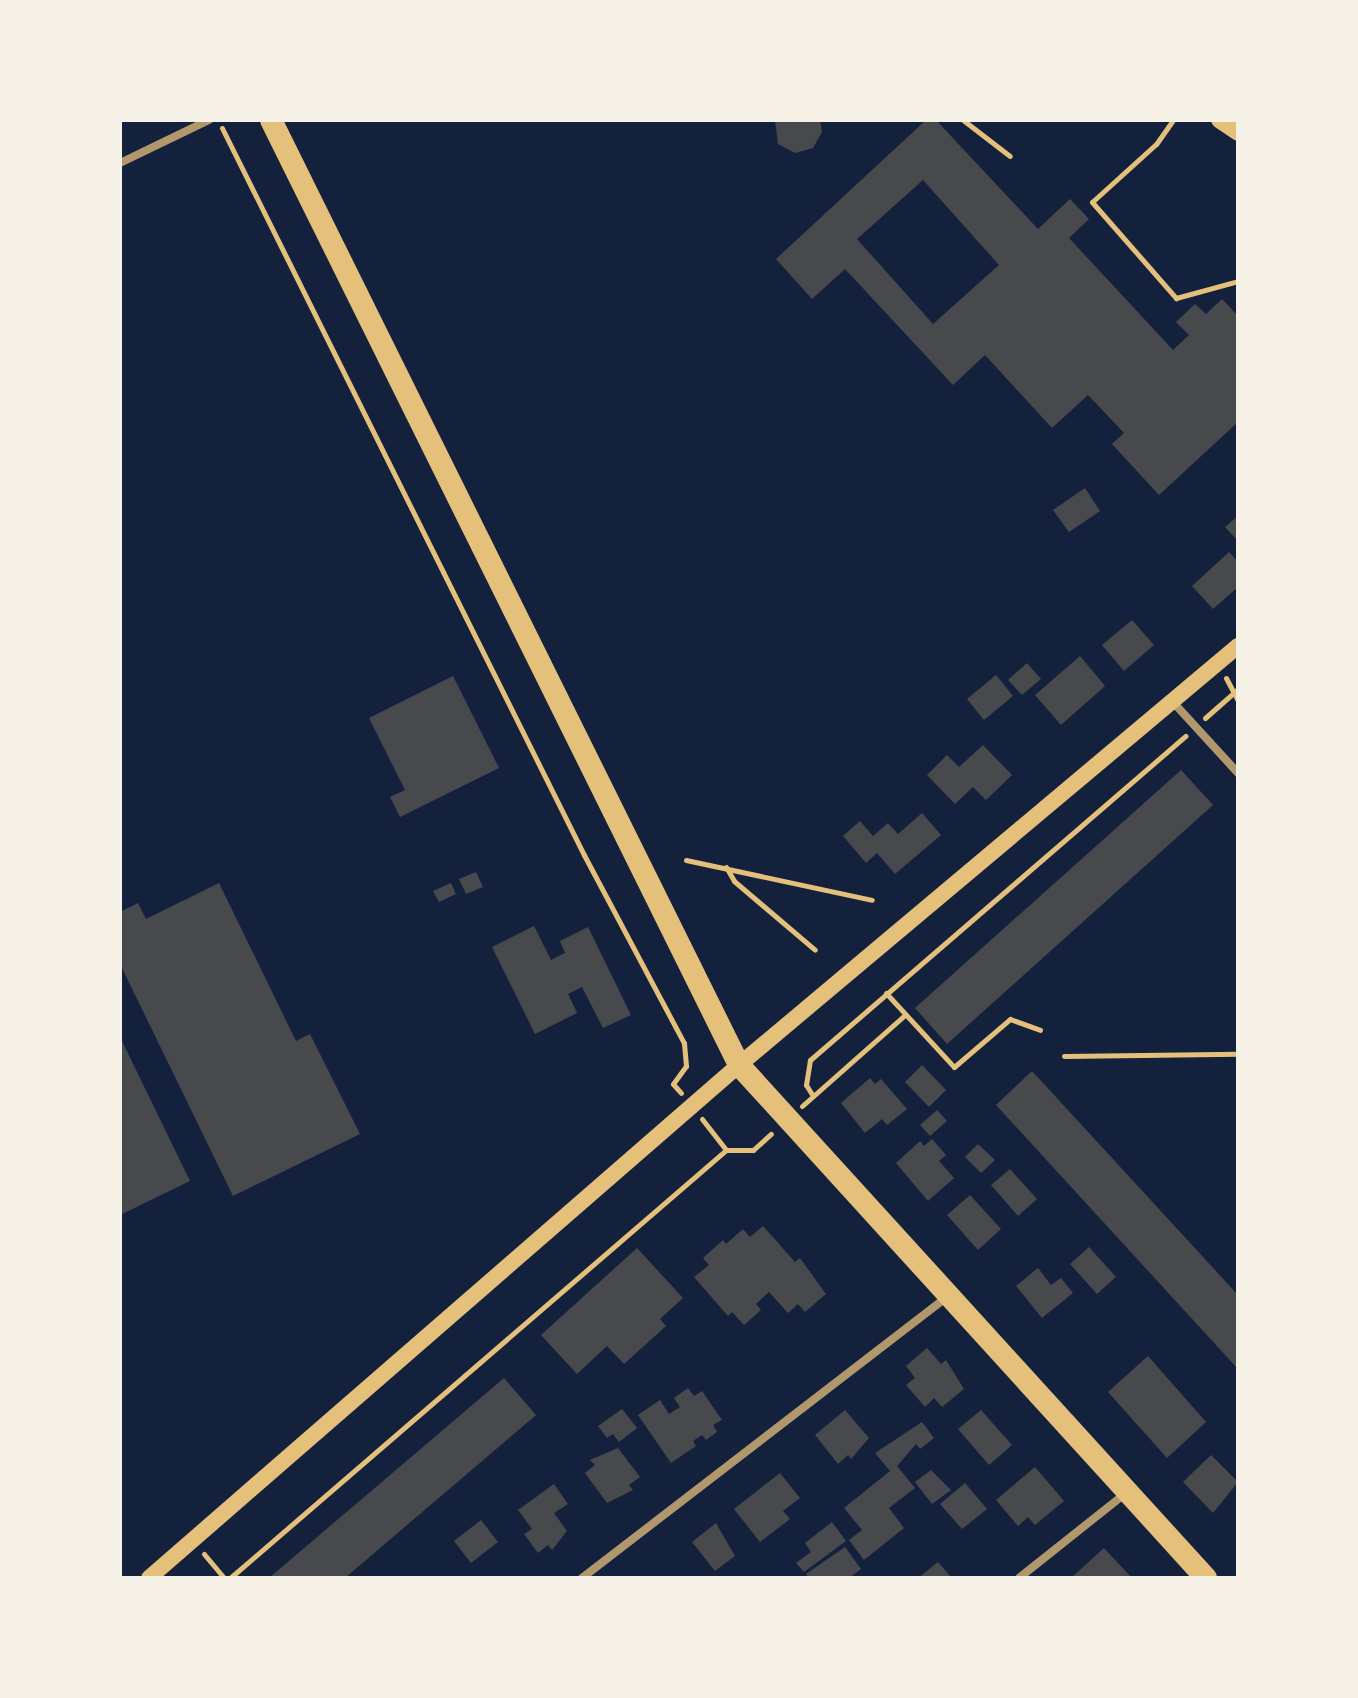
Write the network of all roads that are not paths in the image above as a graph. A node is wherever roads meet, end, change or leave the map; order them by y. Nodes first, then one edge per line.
1 (209, 120) edge
2 (271, 120) edge
3 (1219, 120) edge
4 (1238, 133) edge
5 (120, 163) edge
6 (1238, 646) edge
7 (1172, 701) junction
8 (1238, 773) edge
9 (739, 1065) junction
10 (949, 1295) junction
11 (1127, 1491) junction
12 (149, 1578) edge
13 (582, 1578) edge
14 (1019, 1578) edge
15 (1206, 1578) edge

1 - 5 street
2 - 9 highway
3 - 4 main road
6 - 7 main road
7 - 8 street
7 - 9 main road
9 - 10 highway
9 - 12 main road
10 - 11 highway
10 - 13 street
11 - 14 street
11 - 15 highway

